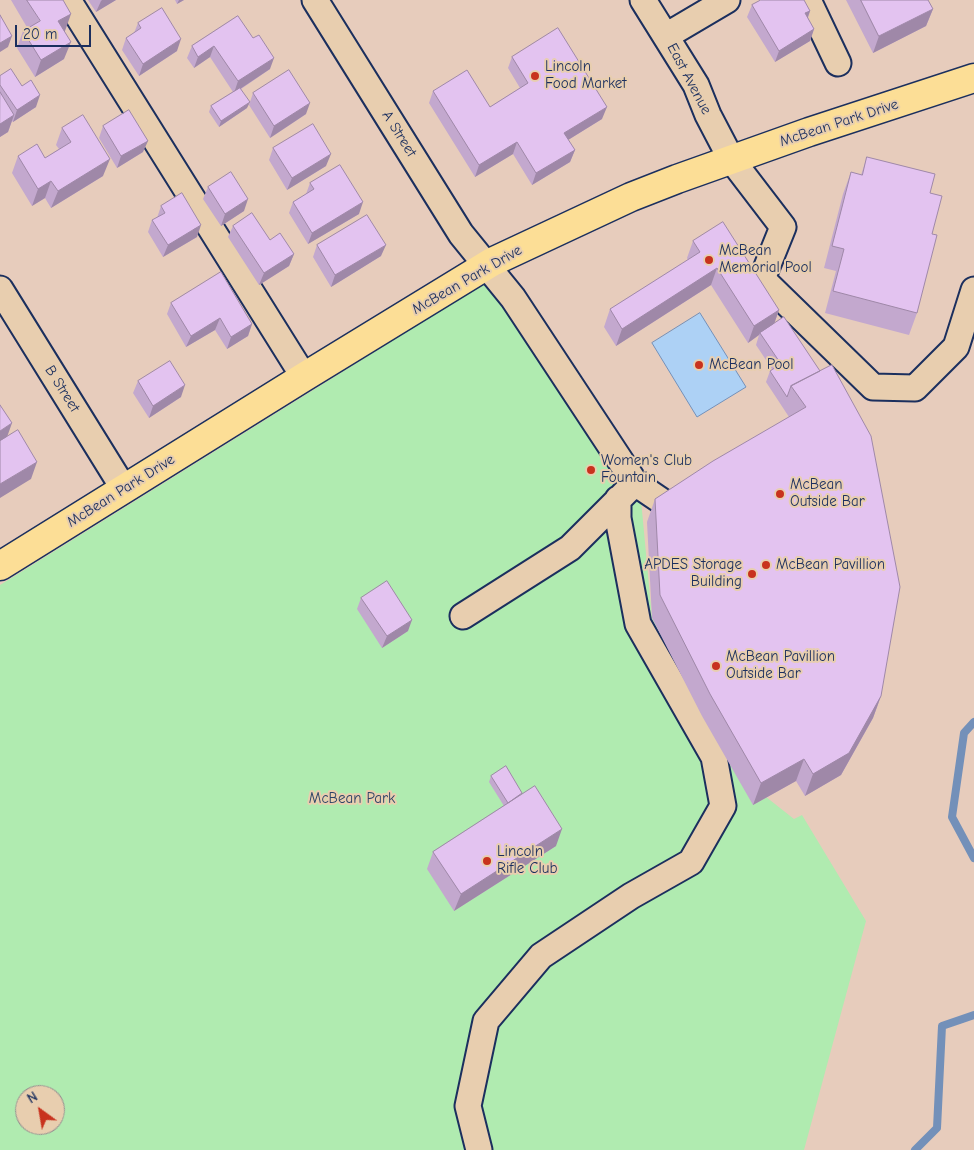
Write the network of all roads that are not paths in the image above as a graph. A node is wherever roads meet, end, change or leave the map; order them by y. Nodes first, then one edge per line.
1 (68, 0) edge
2 (315, 0) edge
3 (643, 0) edge
4 (726, 0) edge
5 (808, 0) edge
6 (666, 36) junction
7 (838, 63) dead end
8 (974, 78) edge
9 (731, 159) junction
10 (488, 265) junction
11 (0, 289) edge
12 (974, 290) edge
13 (304, 377) junction
14 (124, 489) junction
15 (626, 491) junction
16 (666, 504) edge
17 (0, 566) edge
18 (464, 616) dead end
19 (479, 1150) edge

1 - 13 street
2 - 10 street, A Street
3 - 6 street, East Avenue
4 - 6 street
5 - 7 street
6 - 9 street, East Avenue
8 - 9 main road, McBean Park Drive
9 - 10 main road, McBean Park Drive
9 - 12 street, East Avenue
10 - 13 main road, McBean Park Drive
10 - 15 street, A Street
11 - 14 street, B Street
13 - 14 main road, McBean Park Drive
14 - 17 main road, McBean Park Drive
15 - 16 street
15 - 18 street
15 - 19 street

